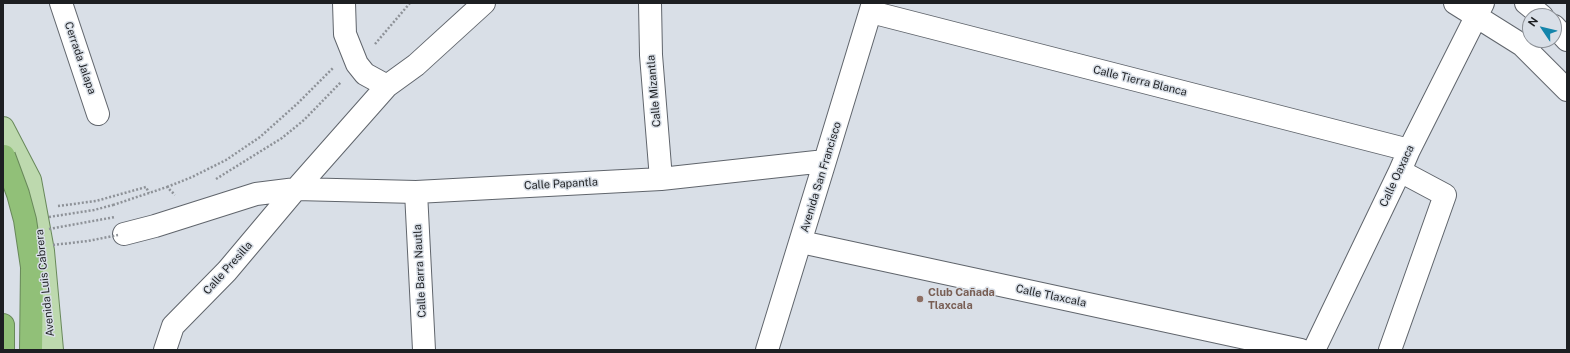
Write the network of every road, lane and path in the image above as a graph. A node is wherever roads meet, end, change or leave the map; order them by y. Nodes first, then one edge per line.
1 (61, 3) edge
2 (344, 3) edge
3 (410, 3) edge
4 (484, 3) edge
5 (650, 3) edge
6 (1455, 3) edge
7 (872, 7) edge
8 (1480, 10) edge
9 (378, 40) dead end
10 (350, 47) junction
11 (387, 86) junction
12 (1567, 90) edge
13 (331, 93) dead end
14 (98, 114) dead end
15 (3, 128) edge
16 (1409, 150) junction
17 (3, 153) edge
18 (825, 162) junction
19 (1400, 172) junction
20 (661, 179) junction
21 (212, 181) dead end
22 (167, 187) junction
23 (296, 189) junction
24 (416, 192) junction
25 (149, 193) junction
26 (172, 199) dead end
27 (39, 214) junction
28 (119, 225) junction
29 (44, 230) dead end
30 (801, 242) junction
31 (50, 245) dead end
32 (3, 325) edge
33 (3, 350) edge
34 (31, 350) edge
35 (52, 350) edge
36 (165, 350) edge
37 (424, 350) edge
38 (766, 350) edge
39 (1301, 350) edge
40 (1314, 350) edge
41 (1390, 350) edge

1 - 14 street, Cerrada Jalapa
2 - 10 street
3 - 9 path
4 - 11 street
5 - 20 street, Calle Mizantla
6 - 8 street
7 - 16 street, Calle Tierra Blanca
7 - 18 street, Avenida San Francisco
8 - 12 street
8 - 16 street, Calle Oaxaca
10 - 11 street
10 - 22 path
11 - 23 street, Calle Presilla
13 - 21 path
15 - 27 main road, Avenida Luis Cabrera
16 - 19 street, Calle Oaxaca
17 - 34 highway, bridge
18 - 20 street, Calle Papantla
18 - 30 street, Avenida San Francisco
19 - 40 street, Calle Oaxaca
19 - 41 street
20 - 24 street, Calle Papantla
22 - 25 path
22 - 26 path
23 - 24 street, Calle Papantla
23 - 28 street, Calle Papantla
23 - 36 street, Calle Presilla
24 - 37 street, Calle Barra Nautla
25 - 27 path, bridge
25 - 27 path
27 - 35 main road, Avenida Luis Cabrera
28 - 29 path, bridge
28 - 31 path, bridge
30 - 38 street, Avenida San Francisco
30 - 39 street, Calle Tlaxcala
32 - 33 highway

